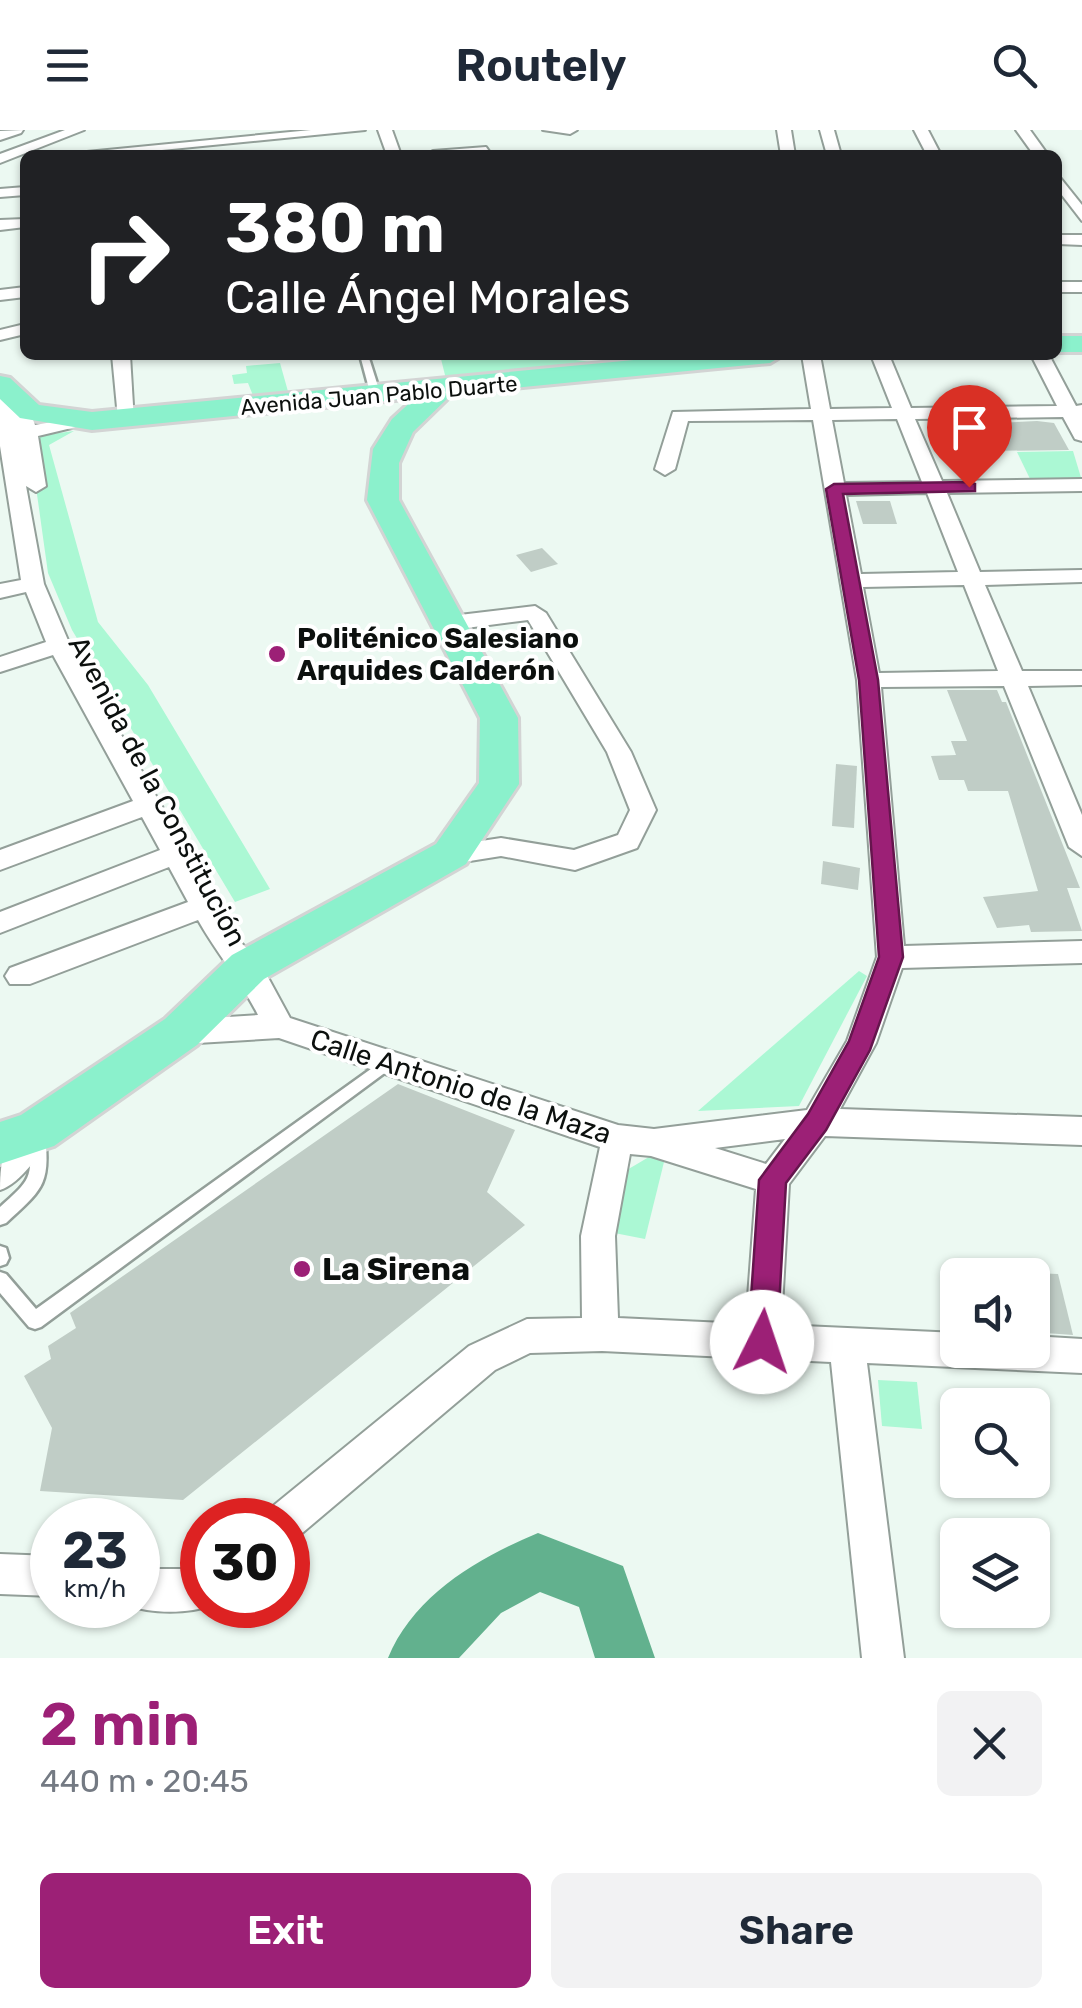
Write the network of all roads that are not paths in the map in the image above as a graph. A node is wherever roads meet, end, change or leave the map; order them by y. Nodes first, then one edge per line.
1 (16, 130) edge
2 (77, 130) edge
3 (188, 130) edge
4 (358, 130) edge
5 (550, 130) edge
6 (570, 130) edge
7 (302, 132) edge
8 (0, 136) edge
9 (253, 139) junction
10 (150, 148) junction
11 (24, 150) edge
12 (137, 150) edge
13 (254, 150) edge
14 (1070, 196) edge
15 (1082, 217) edge
16 (121, 360) edge
17 (365, 360) edge
18 (723, 360) edge
19 (813, 360) edge
20 (882, 360) edge
21 (1043, 360) edge
22 (441, 390) junction
23 (376, 396) junction
24 (1076, 411) edge
25 (9, 414) edge
26 (904, 414) junction
27 (822, 416) junction
28 (127, 418) junction
29 (1082, 435) edge
30 (664, 469) dead end
31 (1082, 485) edge
32 (932, 488) junction
33 (834, 489) junction
34 (1082, 576) edge
35 (969, 579) junction
36 (854, 581) junction
37 (34, 584) junction
38 (0, 591) edge
39 (450, 623) junction
40 (59, 645) junction
41 (0, 666) edge
42 (1082, 678) edge
43 (869, 680) junction
44 (1013, 680) junction
45 (146, 806) junction
46 (1082, 847) edge
47 (450, 854) junction
48 (174, 855) junction
49 (0, 860) edge
50 (204, 906) junction
51 (0, 922) edge
52 (1082, 952) edge
53 (891, 957) junction
54 (248, 967) junction
55 (20, 976) dead end
56 (279, 1026) junction
57 (181, 1032) junction
58 (388, 1062) junction
59 (817, 1122) junction
60 (1082, 1132) edge
61 (18, 1137) edge
62 (634, 1141) junction
63 (0, 1176) edge
64 (773, 1180) junction
65 (0, 1218) edge
66 (0, 1280) edge
67 (602, 1334) junction
68 (762, 1342) junction
69 (847, 1345) junction
70 (1082, 1356) edge
71 (310, 1501) edge
72 (0, 1574) edge
73 (30, 1575) edge
74 (882, 1658) edge

1 - 8 street
2 - 11 street
3 - 10 street
4 - 7 street
5 - 6 street
7 - 9 street
9 - 10 street
9 - 13 street
10 - 12 street
14 - 15 street
16 - 28 street
17 - 23 lane
18 - 22 main road, Avenida Juan Pablo Duarte
19 - 27 street
20 - 26 street
21 - 24 street
22 - 23 main road, Avenida Juan Pablo Duarte
22 - 39 main road
23 - 28 main road, Avenida Juan Pablo Duarte
24 - 26 street
24 - 29 street
25 - 28 main road, Avenida Juan Pablo Duarte
25 - 37 street, Avenida de la Constitución
25 - 54 street, Avenida de la Constitución
26 - 27 street
26 - 32 street
27 - 30 street
27 - 33 street
31 - 32 street
32 - 33 street
32 - 35 street
33 - 36 street
34 - 35 street
35 - 36 street
35 - 44 street
36 - 43 street
37 - 38 street
37 - 40 street, Avenida de la Constitución
39 - 47 main road
39 - 47 street
40 - 41 street
40 - 45 street, Avenida de la Constitución
42 - 44 street
43 - 44 street
43 - 53 street
44 - 46 street
45 - 48 street, Avenida de la Constitución
45 - 49 street
47 - 54 main road
48 - 50 street, Avenida de la Constitución
48 - 51 street
50 - 54 street, Avenida de la Constitución
50 - 55 street
52 - 53 street
53 - 59 street
54 - 56 street, Calle Antonio de la Maza
54 - 57 main road
56 - 57 street
56 - 58 street, Calle Antonio de la Maza
57 - 61 main road
58 - 62 street, Calle Antonio de la Maza
58 - 66 lane
59 - 60 street, Calle Antonio de la Maza
59 - 62 street, Calle Antonio de la Maza
59 - 64 street
61 - 63 street
61 - 65 lane
62 - 64 street, Calle Antonio de la Maza
62 - 67 street
64 - 68 street
67 - 68 street
67 - 71 street
68 - 69 street
69 - 70 street
69 - 74 street
72 - 73 street

